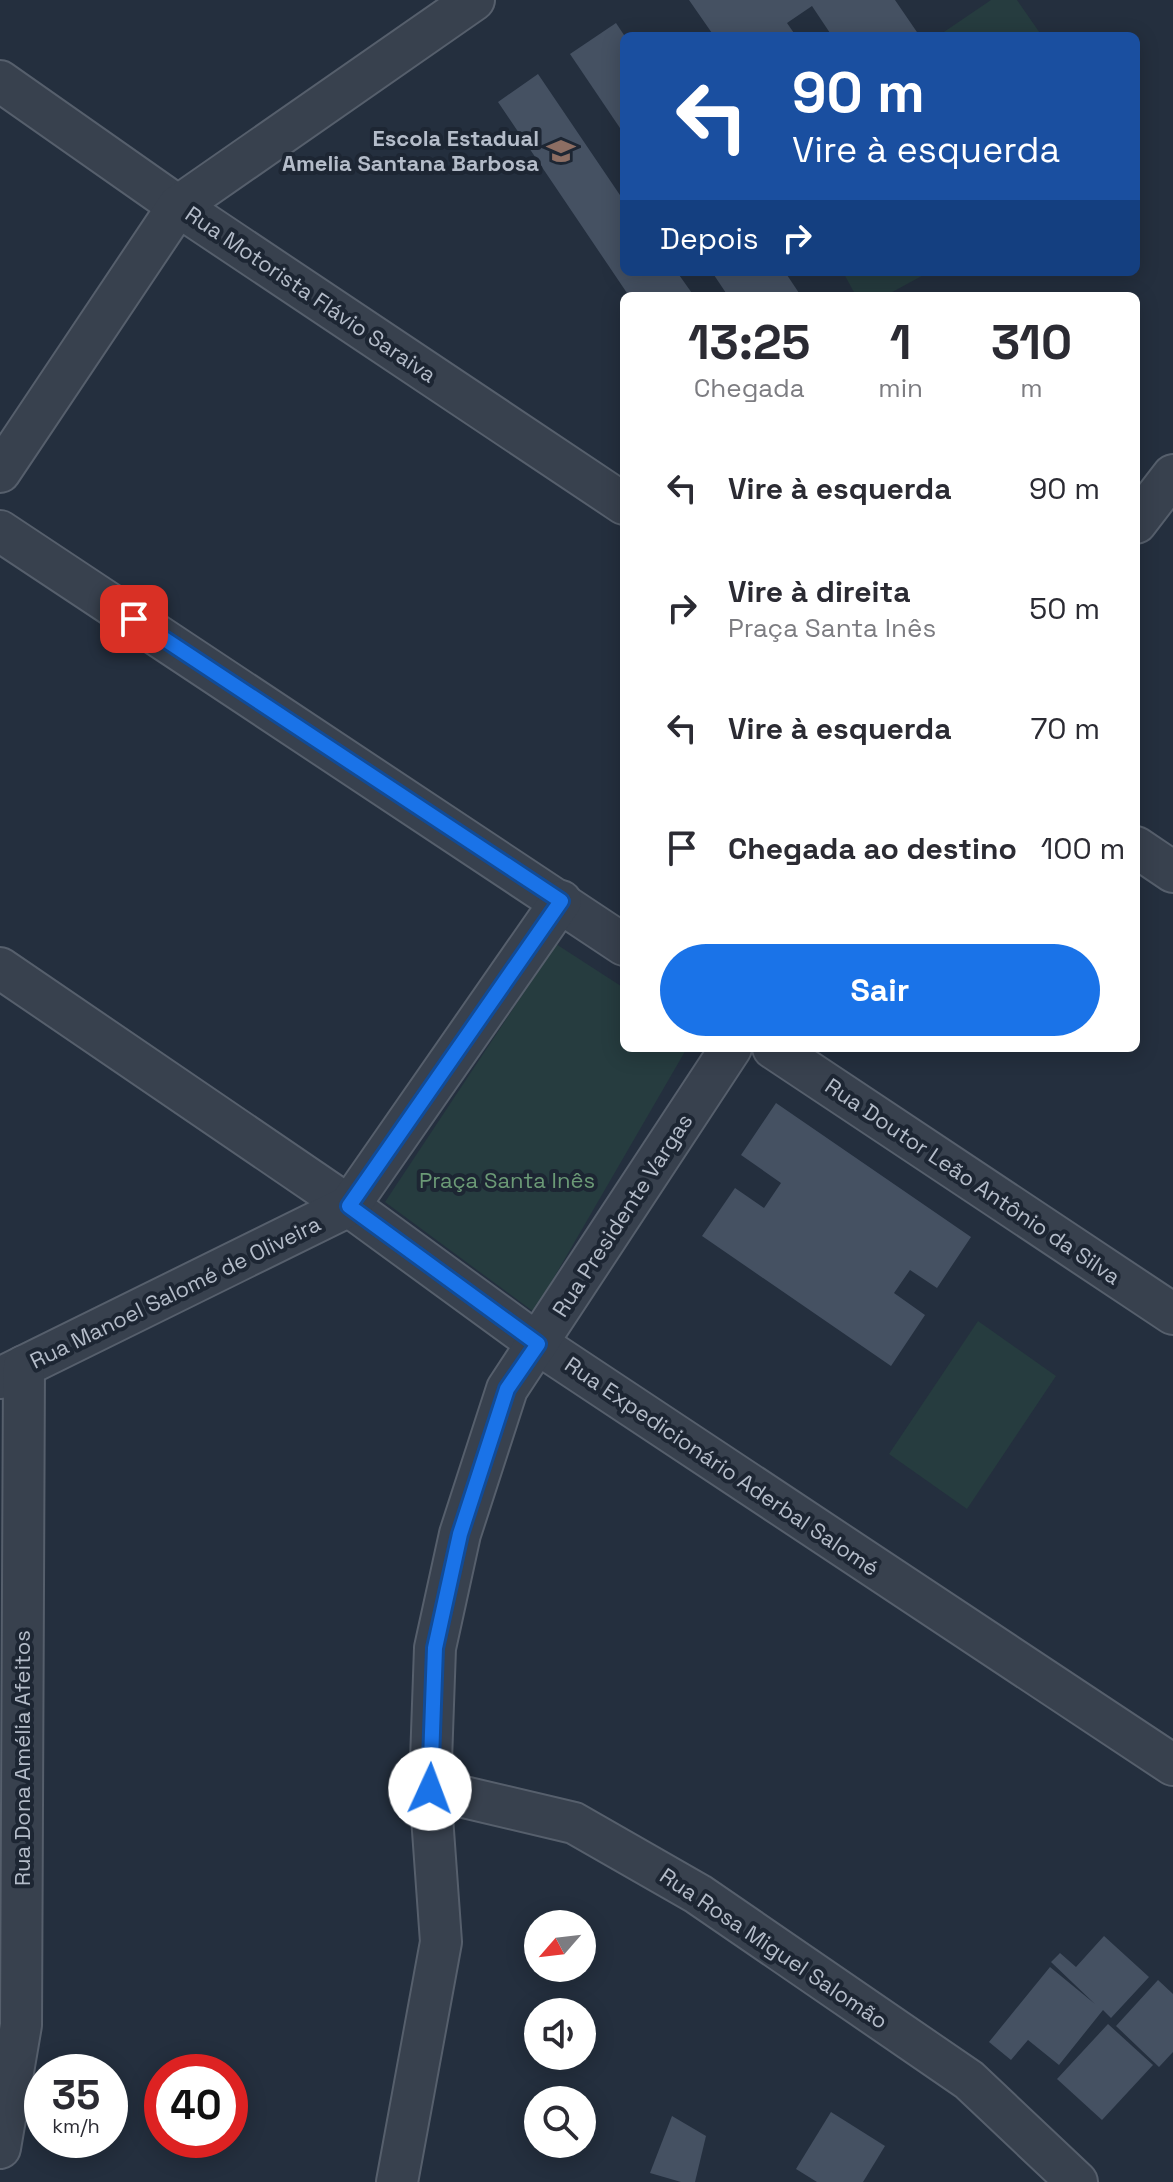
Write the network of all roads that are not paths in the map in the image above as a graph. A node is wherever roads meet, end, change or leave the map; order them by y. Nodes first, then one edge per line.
1 (474, 0) edge
2 (0, 81) edge
3 (178, 206) junction
4 (0, 472) edge
5 (1173, 475) edge
6 (620, 501) edge
7 (1140, 518) edge
8 (0, 531) edge
9 (1140, 850) edge
10 (1173, 872) edge
11 (561, 901) junction
12 (620, 942) edge
13 (0, 968) edge
14 (728, 1052) edge
15 (779, 1052) edge
16 (349, 1206) junction
17 (1173, 1314) edge
18 (538, 1344) junction
19 (12, 1372) edge
20 (1173, 1765) edge
21 (430, 1789) junction
22 (0, 2148) edge
23 (397, 2182) edge
24 (1077, 2182) edge

1 - 3 street
2 - 3 street, Rua Motorista Flávio Saraiva
3 - 4 street
3 - 6 street, Rua Motorista Flávio Saraiva
5 - 7 street
8 - 11 street
9 - 10 street
11 - 12 street
11 - 16 street
13 - 16 street, Rua Expedicionário Aderbal Salomé
14 - 18 street, Rua Presidente Vargas
15 - 17 street, Rua Doutor Leão Antônio da Silva
16 - 18 street, Rua Expedicionário Aderbal Salomé
16 - 19 street, Rua Manoel Salomé de Oliveira
18 - 20 street, Rua Expedicionário Aderbal Salomé
18 - 21 street, Rua Presidente Vargas
19 - 22 street, Rua Dona Amélia Afeitos
21 - 23 street, Rua Presidente Vargas
21 - 24 street, Rua Rosa Miguel Salomão

